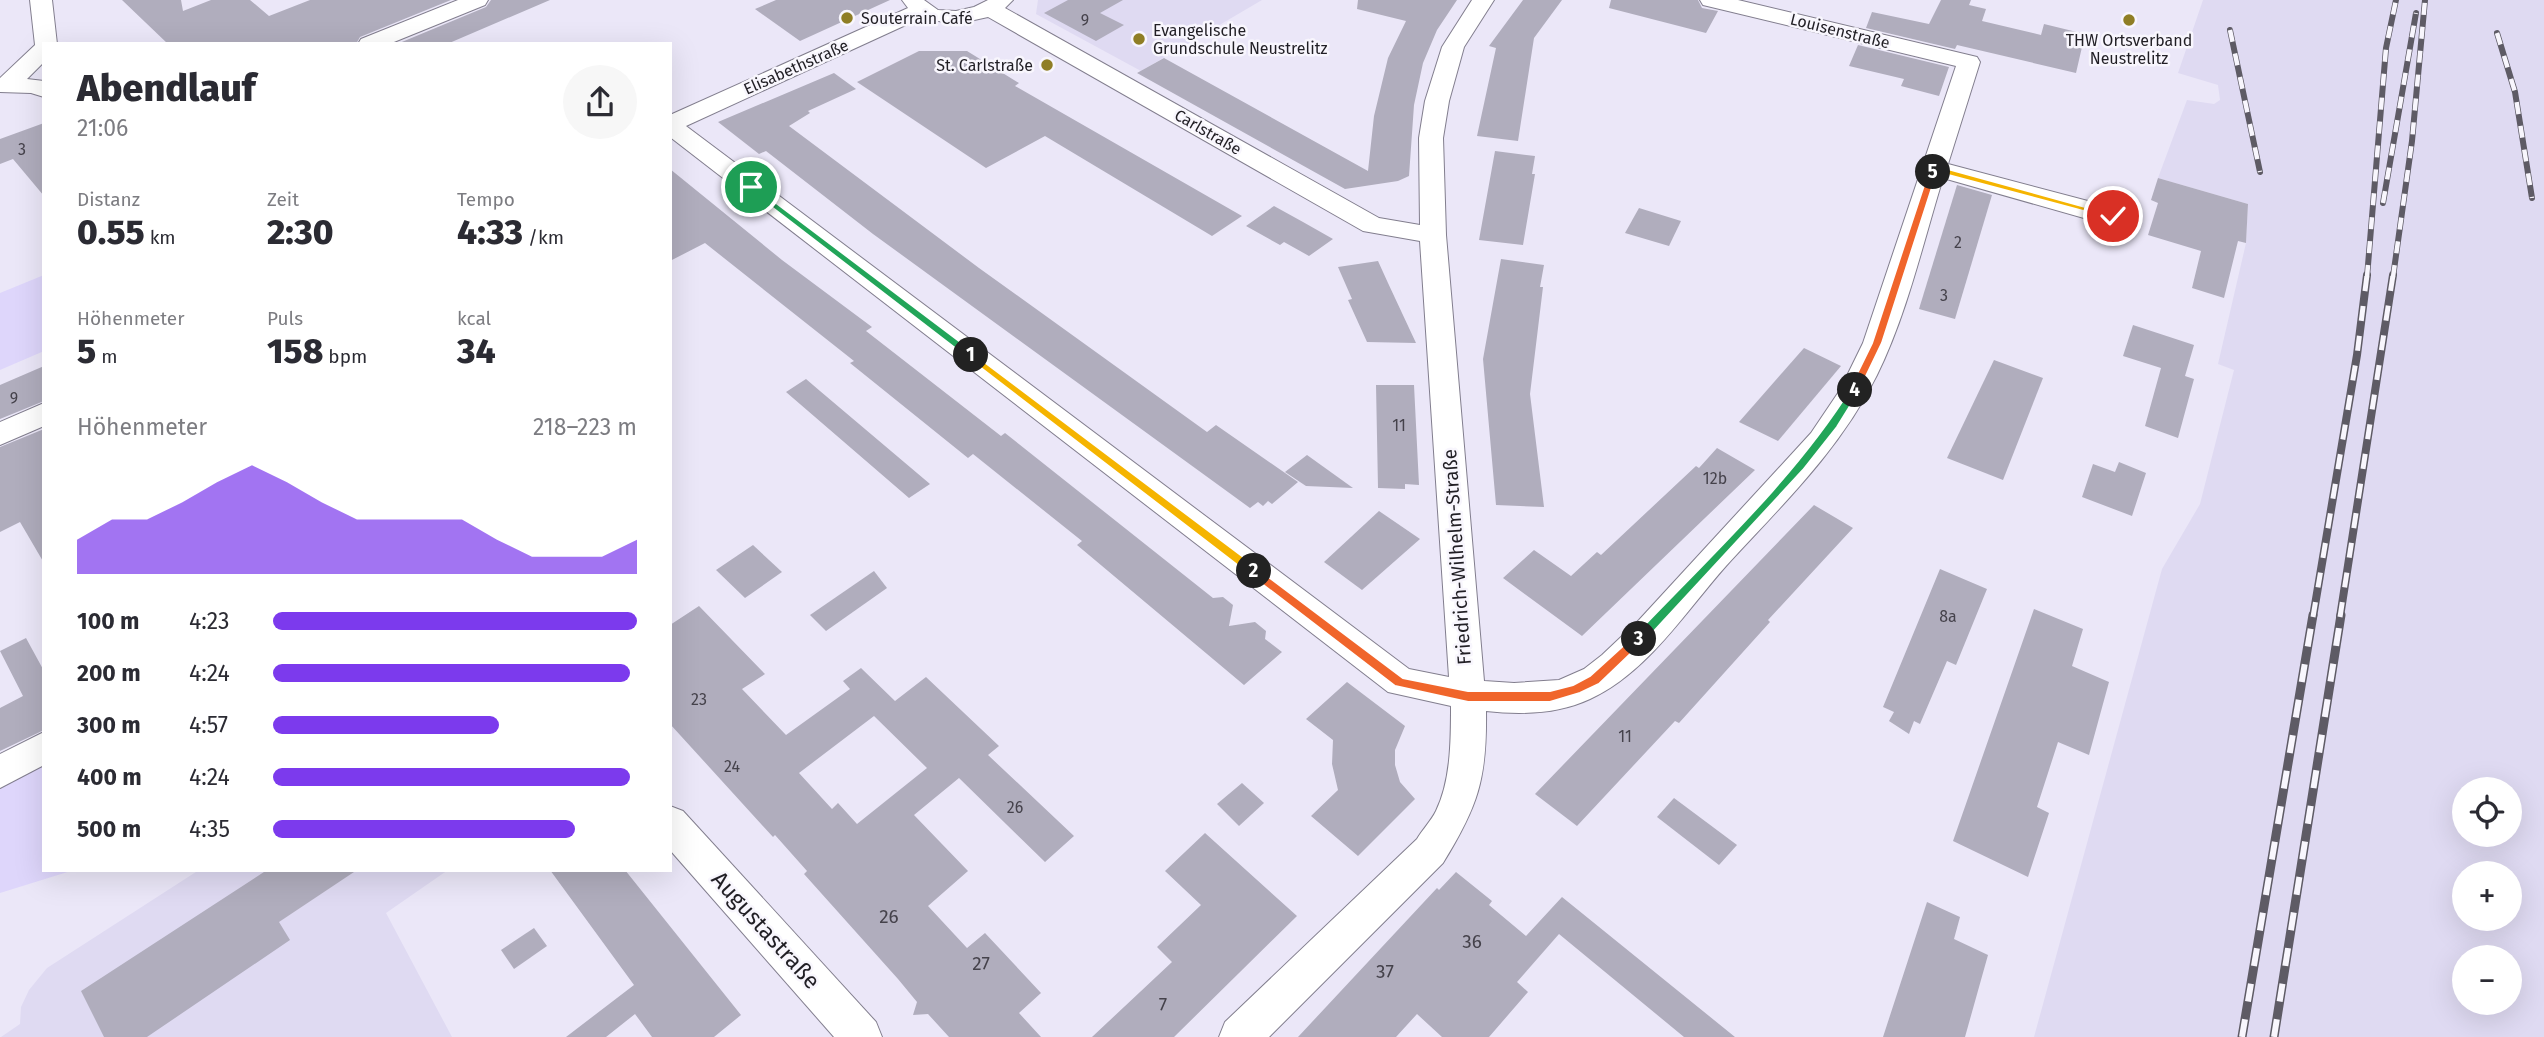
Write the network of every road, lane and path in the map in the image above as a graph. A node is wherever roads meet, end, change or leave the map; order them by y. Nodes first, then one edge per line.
1 (41, 0) edge
2 (475, 0) edge
3 (1483, 0) edge
4 (1711, 0) edge
5 (996, 4) edge
6 (917, 5) edge
7 (46, 42) edge
8 (374, 42) edge
9 (42, 51) edge
10 (4, 85) edge
11 (42, 89) edge
12 (672, 124) edge
13 (672, 127) edge
14 (1934, 168) junction
15 (2126, 222) dead end
16 (1433, 236) junction
17 (42, 415) edge
18 (0, 434) edge
19 (1468, 696) junction
20 (42, 748) edge
21 (0, 772) edge
22 (672, 825) edge
23 (861, 1037) edge
24 (1240, 1037) edge

1 - 7 street
2 - 8 street
3 - 16 street, Friedrich-Wilhelm-Straße
4 - 14 street, Louisenstraße
5 - 6 street
5 - 16 street, Carlstraße
6 - 12 street, Elisabethstraße
9 - 10 street
10 - 11 street
13 - 19 street
14 - 15 street
14 - 19 street
16 - 19 street, Friedrich-Wilhelm-Straße
17 - 18 street
19 - 24 street, Friedrich-Wilhelm-Straße
20 - 21 street
22 - 23 street, Augustastraße

